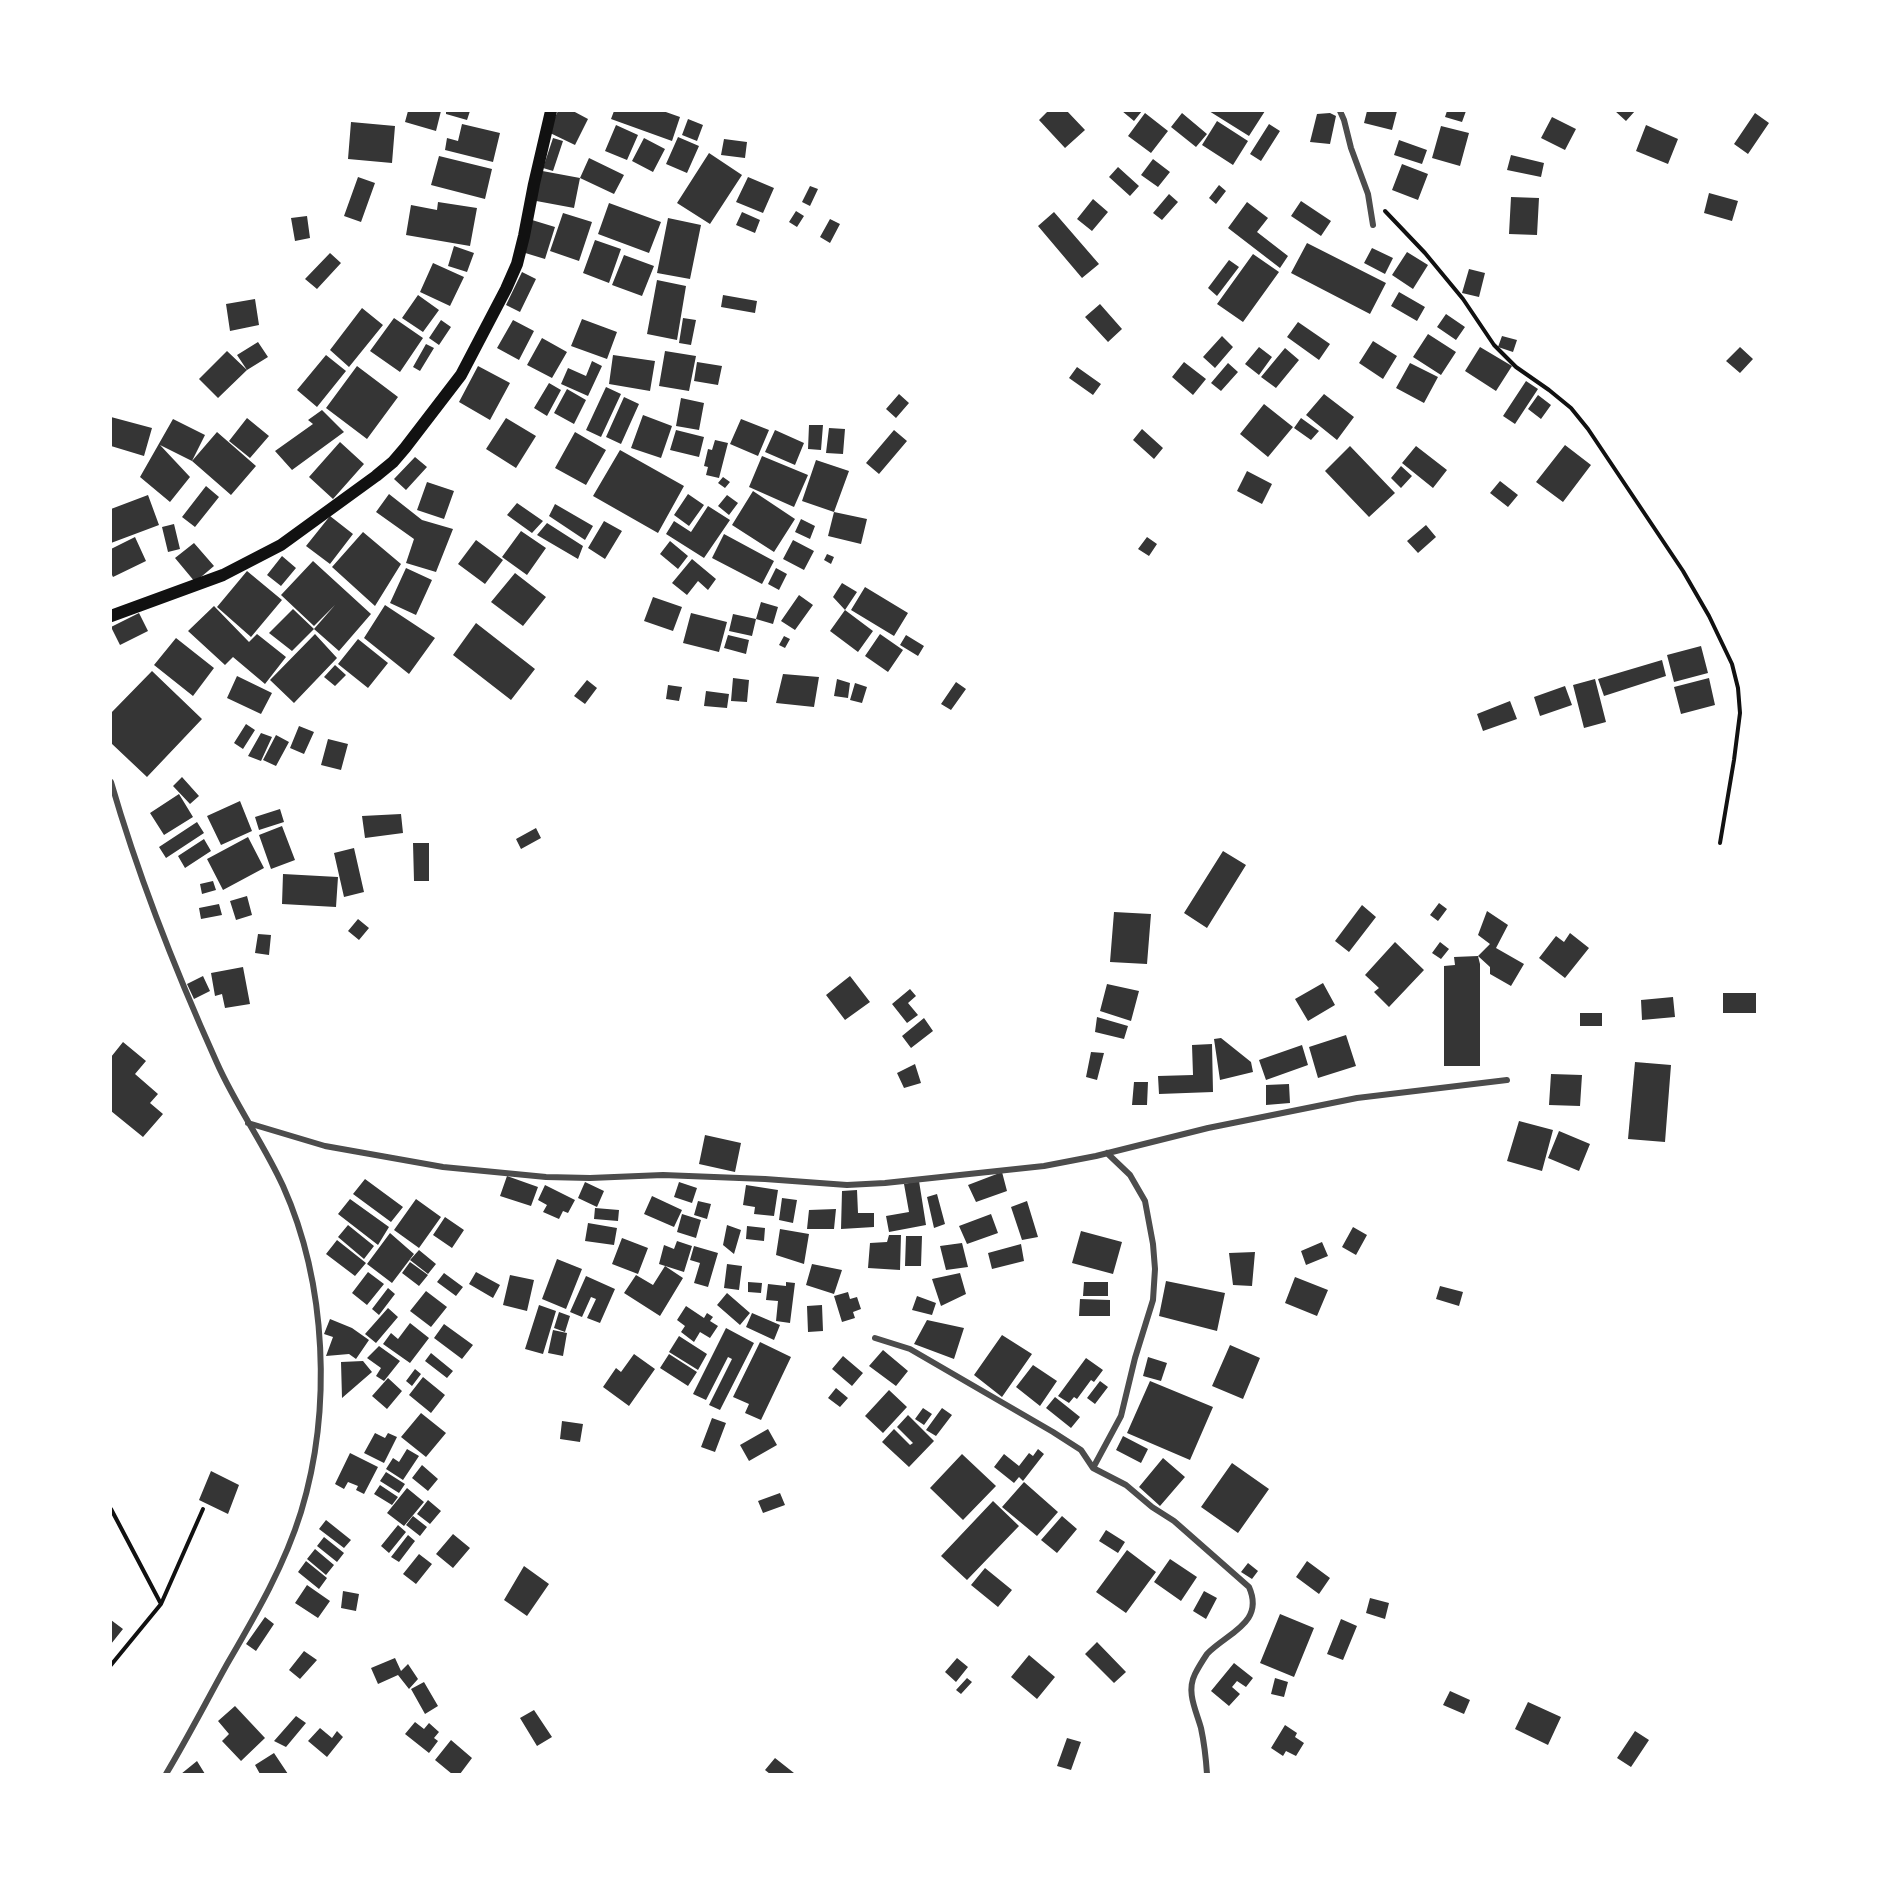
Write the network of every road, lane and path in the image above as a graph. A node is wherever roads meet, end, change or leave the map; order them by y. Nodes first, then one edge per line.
1 (551, 111) edge
2 (1340, 111) edge
3 (1368, 194) junction
4 (1373, 225) dead end
5 (111, 616) edge
6 (111, 782) edge
7 (1720, 843) dead end
8 (1507, 1080) dead end
9 (248, 1123) junction
10 (1107, 1153) junction
11 (875, 1338) dead end
12 (1093, 1468) junction
13 (111, 1509) edge
14 (203, 1509) dead end
15 (161, 1604) junction
16 (111, 1665) edge
17 (166, 1774) edge
18 (1207, 1774) edge

1 - 5 main road
2 - 3 street
3 - 4 street
3 - 7 path
6 - 9 street
8 - 10 street
9 - 10 street
9 - 17 street
10 - 12 street
11 - 12 street
12 - 18 street
13 - 15 path
14 - 15 path
15 - 16 path

